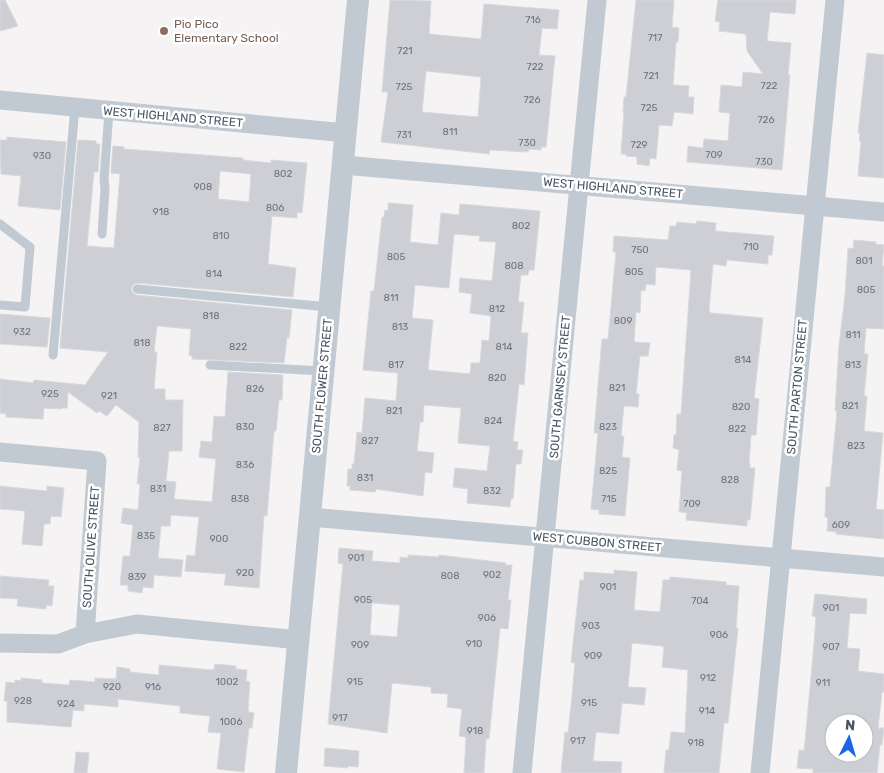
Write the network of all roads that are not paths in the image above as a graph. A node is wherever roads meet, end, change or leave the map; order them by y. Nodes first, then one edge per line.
1 (358, 0) edge
2 (597, 0) edge
3 (834, 0) edge
4 (0, 100) edge
5 (75, 108) junction
6 (109, 111) junction
7 (346, 133) junction
8 (343, 165) junction
9 (579, 185) junction
10 (815, 206) junction
11 (884, 212) edge
12 (0, 224) edge
13 (102, 234) dead end
14 (137, 289) dead end
15 (0, 305) edge
16 (330, 307) junction
17 (53, 355) dead end
18 (210, 365) dead end
19 (324, 371) junction
20 (0, 452) edge
21 (310, 517) junction
22 (545, 537) junction
23 (781, 558) junction
24 (884, 567) edge
25 (85, 634) junction
26 (299, 640) junction
27 (0, 643) edge
28 (286, 773) edge
29 (522, 773) edge
30 (760, 773) edge

1 - 7 street, SOUTH FLOWER STREET
2 - 9 street, SOUTH GARNSEY STREET
3 - 10 street, SOUTH PARTON STREET
4 - 5 street, WEST HIGHLAND STREET
5 - 6 street, WEST HIGHLAND STREET
5 - 17 lane
6 - 7 street, WEST HIGHLAND STREET
6 - 13 lane
7 - 8 street, SOUTH FLOWER STREET
8 - 9 street, WEST HIGHLAND STREET
8 - 16 street, SOUTH FLOWER STREET
9 - 10 street, WEST HIGHLAND STREET
9 - 22 street, SOUTH GARNSEY STREET
10 - 11 street, WEST HIGHLAND STREET
10 - 23 street, SOUTH PARTON STREET
12 - 15 lane
14 - 16 lane
16 - 19 street, SOUTH FLOWER STREET
18 - 19 lane
19 - 21 street, SOUTH FLOWER STREET
20 - 25 street, SOUTH OLIVE STREET
21 - 22 street, WEST CUBBON STREET
21 - 26 street, SOUTH FLOWER STREET
22 - 23 street, WEST CUBBON STREET
22 - 29 street, SOUTH GARNSEY STREET
23 - 24 street, WEST CUBBON STREET
23 - 30 street, SOUTH PARTON STREET
25 - 26 street
25 - 27 street
26 - 28 street, SOUTH FLOWER STREET

